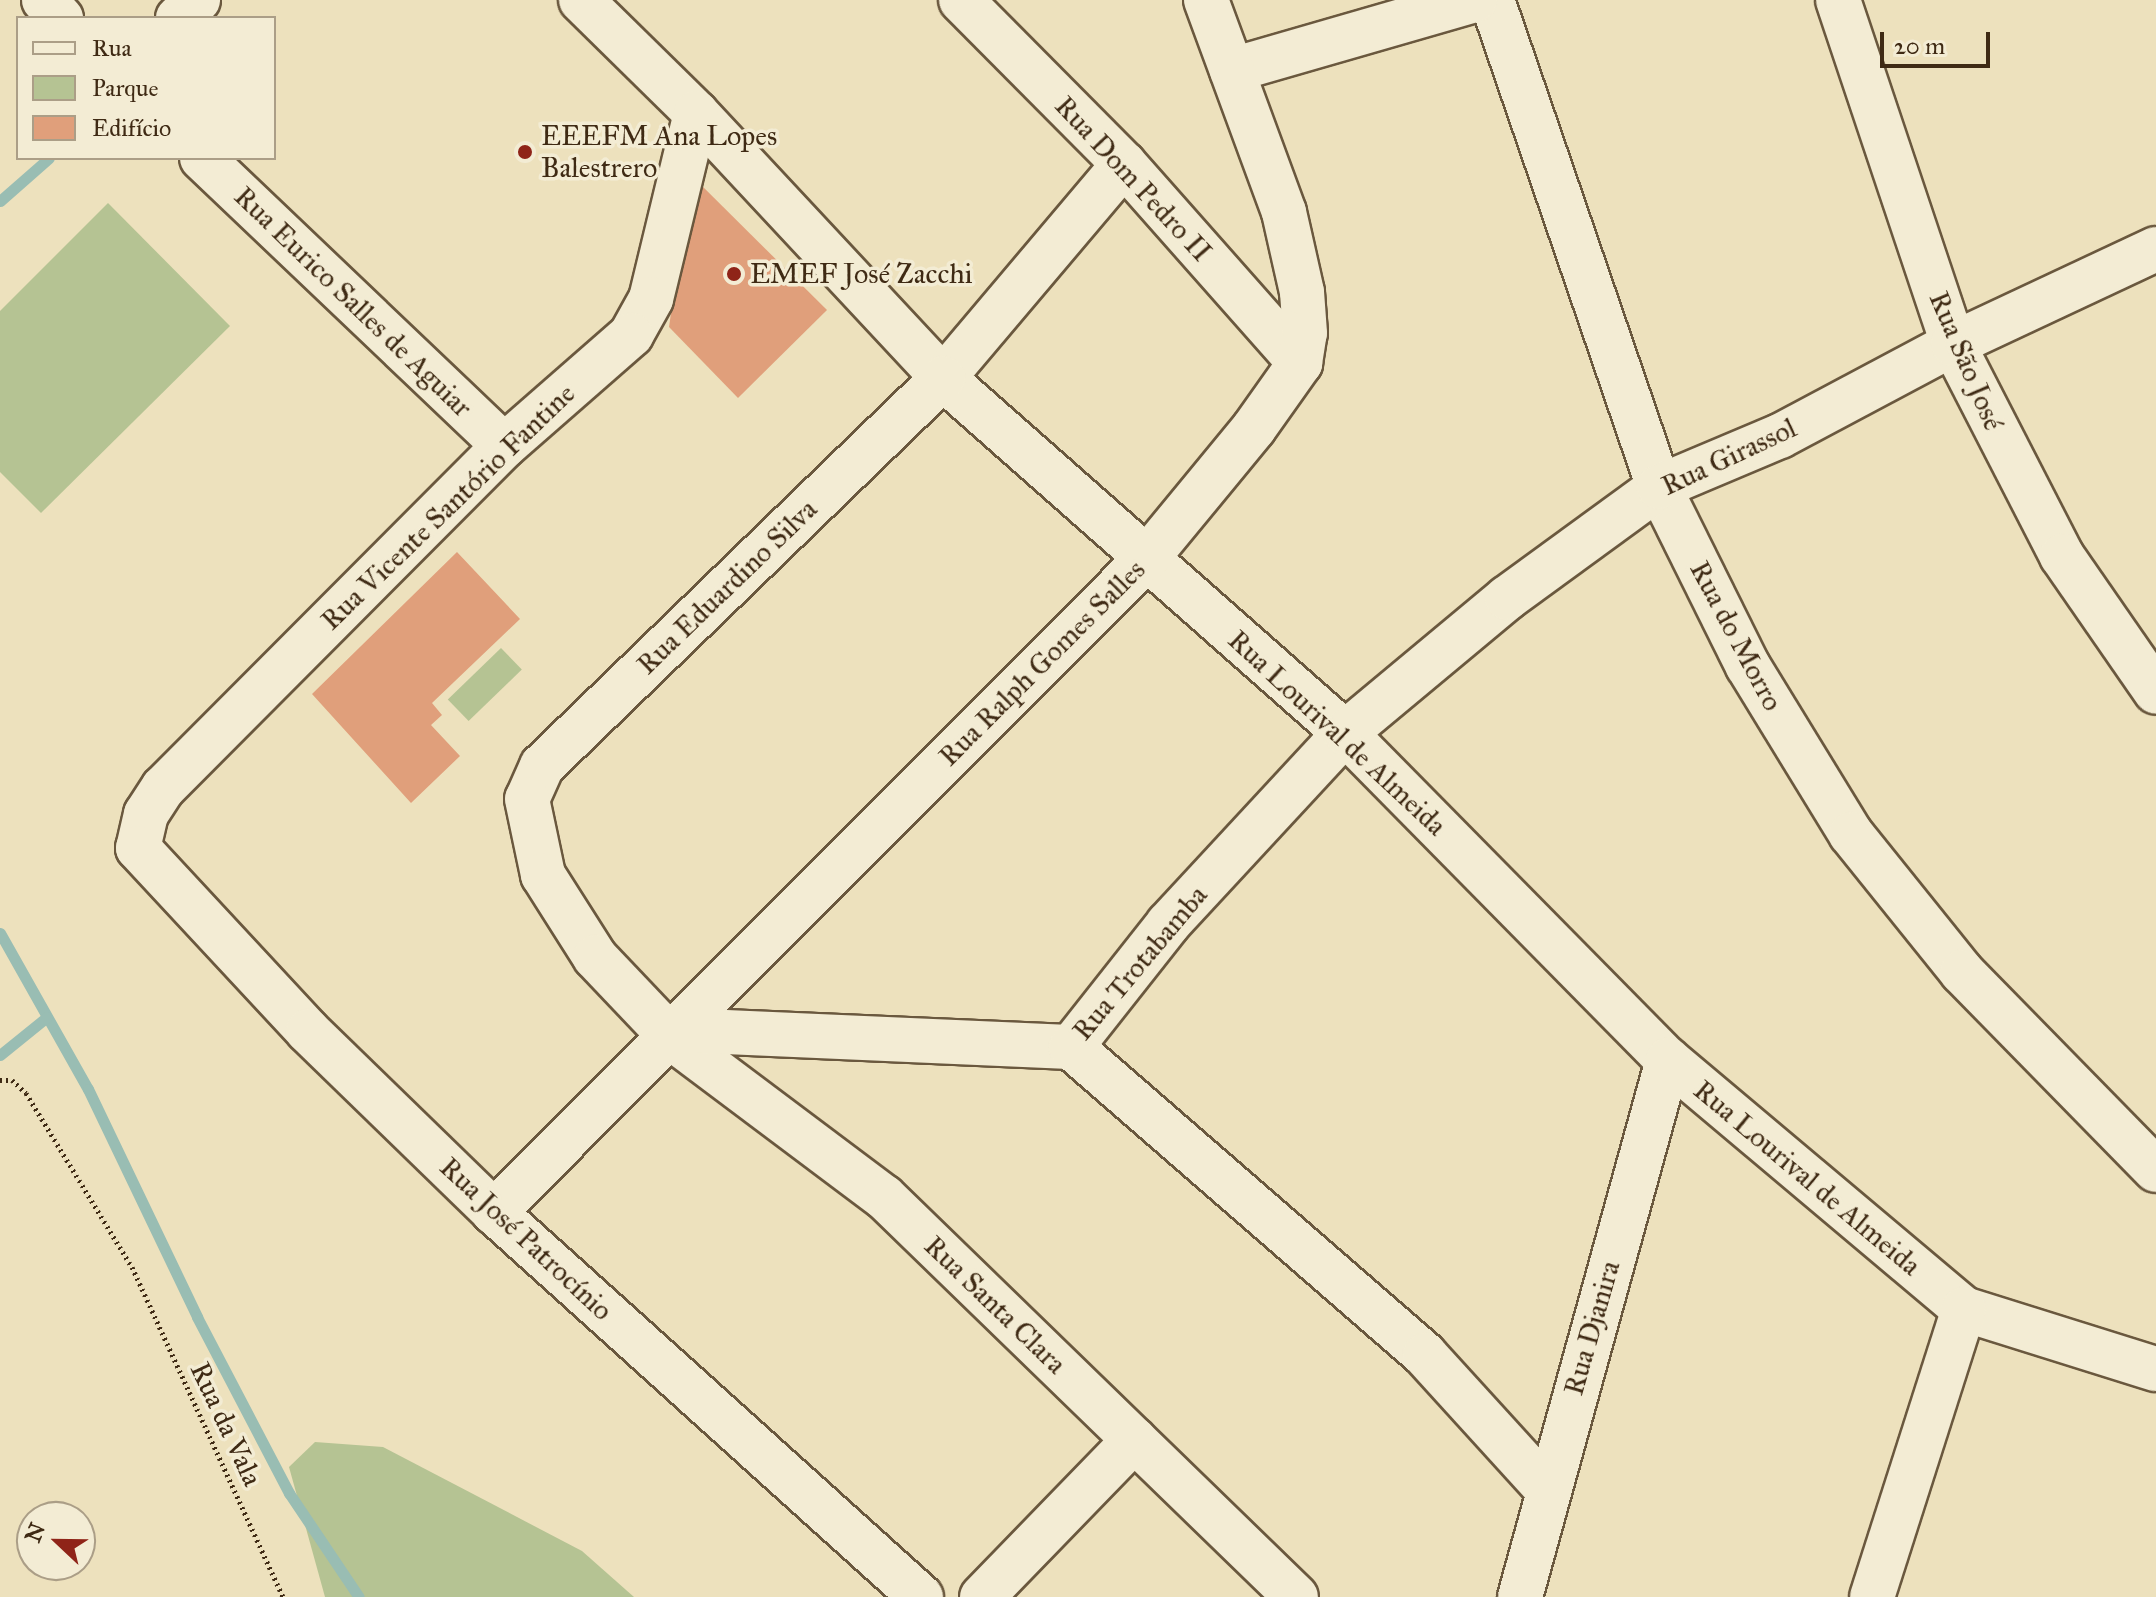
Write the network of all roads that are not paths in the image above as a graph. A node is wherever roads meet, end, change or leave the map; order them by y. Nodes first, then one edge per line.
1 (44, 0) edge
2 (198, 0) edge
3 (581, 0) edge
4 (961, 0) edge
5 (1206, 0) edge
6 (1475, 0) edge
7 (1492, 0) edge
8 (1838, 0) edge
9 (59, 16) edge
10 (180, 16) edge
11 (1232, 70) junction
12 (696, 113) junction
13 (204, 160) edge
14 (1124, 164) junction
15 (2156, 249) edge
16 (1953, 344) junction
17 (1300, 363) junction
18 (943, 378) junction
19 (504, 446) junction
20 (1659, 487) junction
21 (1147, 558) junction
22 (2156, 692) edge
23 (1345, 733) junction
24 (148, 863) joint
25 (676, 1034) junction
26 (1071, 1047) junction
27 (1668, 1060) junction
28 (2156, 1170) edge
29 (494, 1212) junction
30 (1964, 1309) junction
31 (2156, 1369) edge
32 (1134, 1440) junction
33 (1546, 1488) junction
34 (921, 1597) edge
35 (982, 1597) edge
36 (1296, 1597) edge
37 (1520, 1597) edge
38 (1872, 1597) edge

1 - 9 street
2 - 10 street
3 - 12 street, Rua Lourival de Almeida
4 - 14 street, Rua Dom Pedro II
5 - 11 street, Rua Ralph Gomes Salles
6 - 11 street
7 - 20 street, Rua do Morro
8 - 16 street, Rua São José
11 - 17 street, Rua Ralph Gomes Salles
12 - 18 street, Rua Lourival de Almeida
12 - 19 street, Rua Vicente Santório Fantine
13 - 19 street, Rua Eurico Salles de Aguiar
14 - 17 street, Rua Dom Pedro II
14 - 18 street, Rua Eduardino Silva
15 - 16 street, Rua Girassol
16 - 20 street, Rua Girassol
16 - 22 street, Rua São José
17 - 21 street, Rua Ralph Gomes Salles
18 - 21 street, Rua Lourival de Almeida
18 - 25 street, Rua Eduardino Silva
19 - 24 street, Rua Vicente Santório Fantine
20 - 23 street, Rua Girassol
20 - 28 street, Rua do Morro
21 - 23 street, Rua Lourival de Almeida
21 - 25 street, Rua Ralph Gomes Salles
23 - 26 street, Rua Trotabamba
23 - 27 street, Rua Lourival de Almeida
24 - 29 street, Rua José Patrocínio
25 - 26 street, Rua Trotabamba
25 - 29 street, Rua Ralph Gomes Salles
25 - 32 street, Rua Santa Clara
26 - 33 street
27 - 30 street, Rua Lourival de Almeida
27 - 33 street, Rua Djanira
29 - 34 street, Rua José Patrocínio
30 - 31 street, Rua Lourival de Almeida
30 - 38 street
32 - 35 street
32 - 36 street, Rua Santa Clara
33 - 37 street, Rua Djanira

